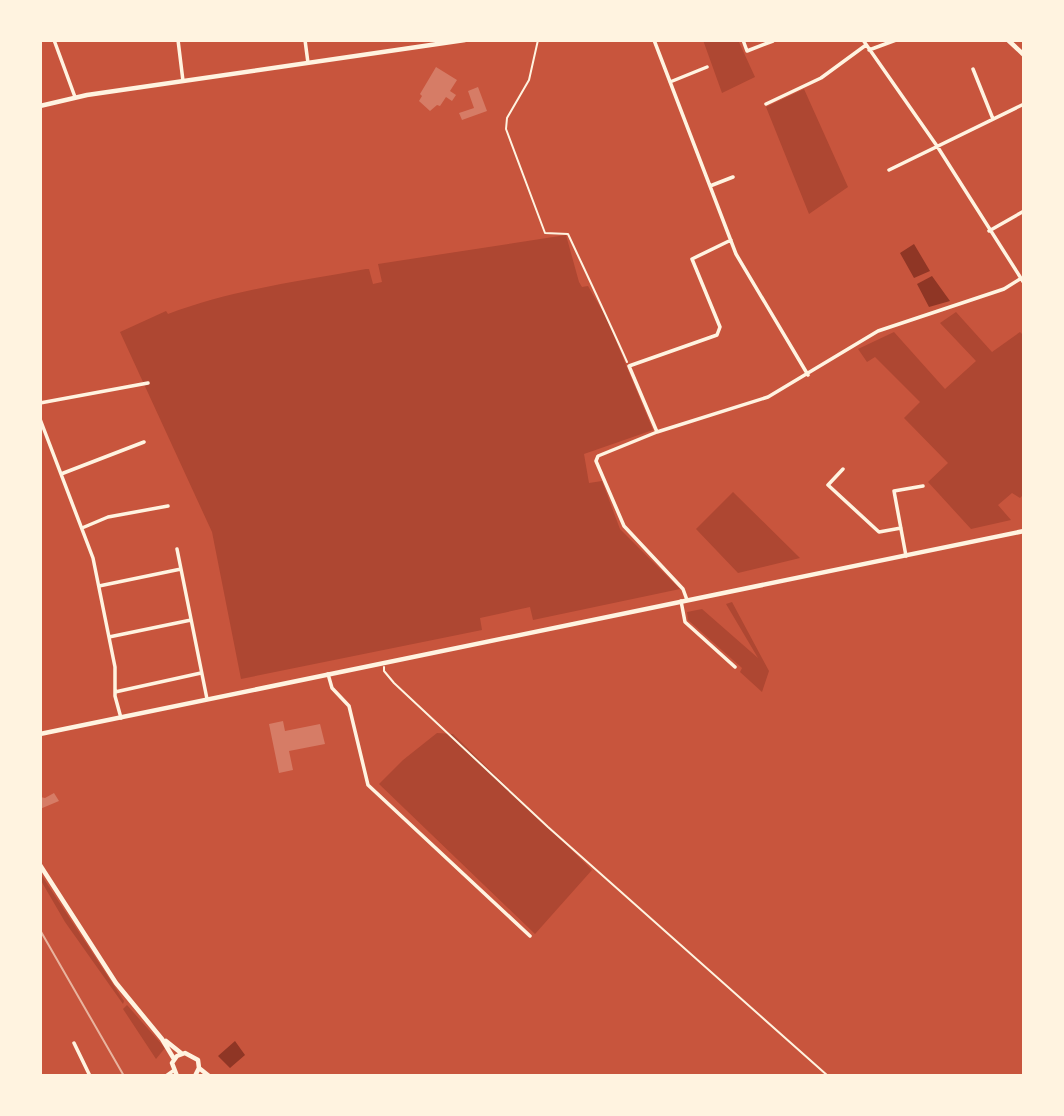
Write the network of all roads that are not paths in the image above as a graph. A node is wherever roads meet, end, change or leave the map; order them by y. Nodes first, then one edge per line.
1 (54, 40) edge
2 (178, 40) edge
3 (305, 40) edge
4 (425, 40) edge
5 (465, 40) edge
6 (654, 40) edge
7 (743, 40) edge
8 (896, 40) edge
9 (1008, 40) edge
10 (773, 41) edge
11 (864, 43) edge
12 (426, 47) junction
13 (869, 50) junction
14 (1024, 55) edge
15 (308, 64) junction
16 (707, 67) dead end
17 (973, 69) dead end
18 (183, 81) junction
19 (670, 82) junction
20 (75, 98) junction
21 (766, 104) dead end
22 (1024, 104) edge
23 (40, 106) edge
24 (993, 119) junction
25 (937, 146) junction
26 (889, 170) dead end
27 (733, 177) dead end
28 (710, 186) junction
29 (1024, 211) edge
30 (989, 230) junction
31 (731, 240) junction
32 (1022, 281) edge
33 (808, 375) junction
34 (148, 383) dead end
35 (40, 403) edge
36 (40, 419) edge
37 (657, 432) junction
38 (144, 442) dead end
39 (843, 469) dead end
40 (61, 474) junction
41 (923, 486) dead end
42 (168, 506) dead end
43 (82, 528) junction
44 (901, 528) junction
45 (1024, 531) edge
46 (177, 549) dead end
47 (906, 556) junction
48 (181, 569) junction
49 (99, 586) junction
50 (684, 601) junction
51 (191, 620) junction
52 (109, 637) junction
53 (735, 667) dead end
54 (201, 673) junction
55 (328, 674) junction
56 (115, 692) junction
57 (207, 699) junction
58 (121, 718) junction
59 (40, 734) edge
60 (40, 865) edge
61 (530, 936) dead end
62 (162, 1039) junction
63 (75, 1043) dead end
64 (181, 1053) junction
65 (174, 1059) junction
66 (199, 1068) junction
67 (175, 1073) edge
68 (90, 1076) edge
69 (166, 1076) edge
70 (195, 1076) edge
71 (209, 1076) edge

1 - 20 street
2 - 18 street
3 - 15 street
4 - 12 street
5 - 12 main road
6 - 19 street
7 - 10 street
8 - 13 street
9 - 14 main road
11 - 13 street
11 - 21 street
12 - 15 main road
13 - 25 street
15 - 18 main road
16 - 19 street
17 - 24 street
18 - 20 main road
19 - 28 street
20 - 23 main road
22 - 24 street
24 - 25 street
25 - 26 street
25 - 30 street
27 - 28 street
28 - 31 street
29 - 30 street
30 - 32 street
31 - 33 street
31 - 37 street
32 - 33 street
33 - 37 street
34 - 35 street
36 - 40 street
37 - 50 street
38 - 40 street
39 - 44 street
40 - 43 street
41 - 44 street
42 - 43 street
43 - 49 street
44 - 47 street
45 - 47 main road
46 - 48 street
47 - 50 main road
48 - 49 street
48 - 51 street
49 - 52 street
50 - 53 street
50 - 55 main road
51 - 52 street
51 - 54 street
52 - 56 street
54 - 56 street
54 - 57 street
55 - 57 main road
55 - 61 street
56 - 58 street
57 - 58 main road
58 - 59 main road
60 - 62 main road
62 - 64 main road
62 - 65 main road
63 - 68 street
64 - 65 main road
64 - 66 main road
65 - 67 main road
66 - 70 main road
66 - 71 main road
67 - 69 street

